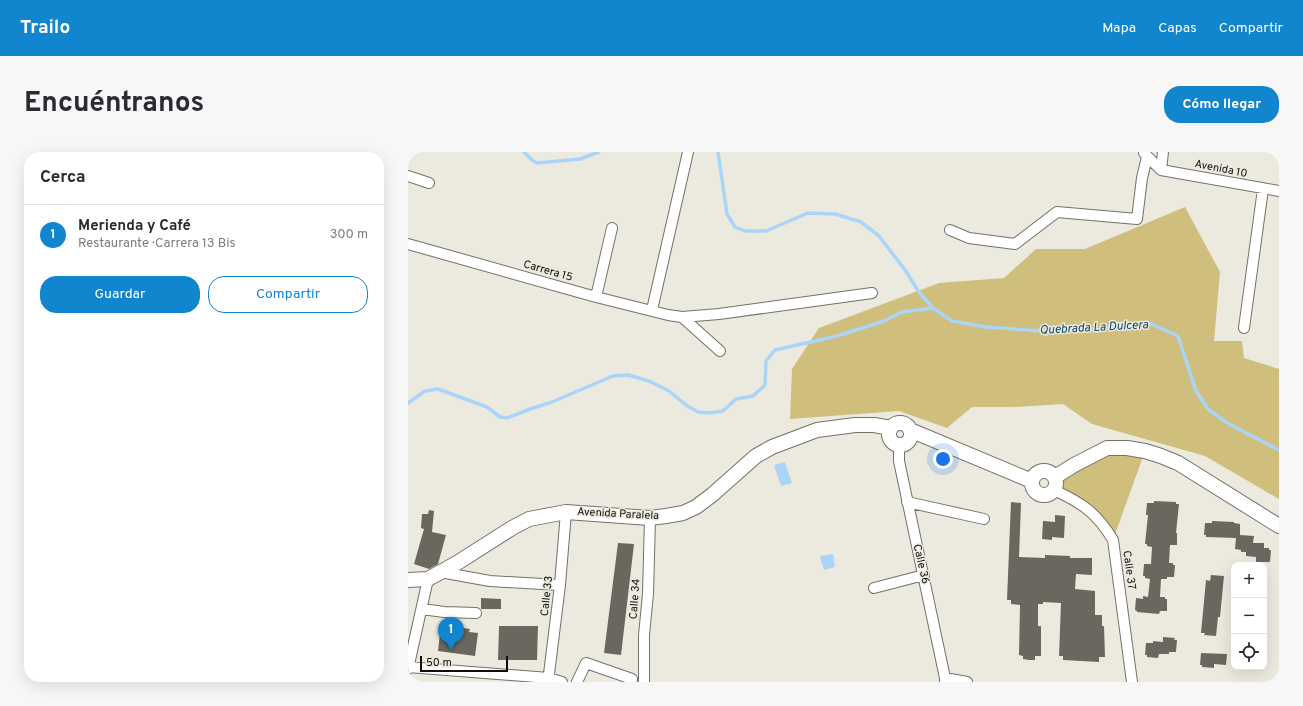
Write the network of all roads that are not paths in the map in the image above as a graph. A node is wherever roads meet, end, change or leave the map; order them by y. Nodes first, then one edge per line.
1 (688, 152) edge
2 (1163, 152) edge
3 (1145, 154) edge
4 (1161, 170) junction
5 (408, 176) edge
6 (429, 182) dead end
7 (1263, 189) junction
8 (1279, 191) edge
9 (612, 228) dead end
10 (950, 230) dead end
11 (408, 244) edge
12 (872, 293) dead end
13 (596, 297) junction
14 (652, 310) junction
15 (682, 317) junction
16 (1244, 328) dead end
17 (720, 351) dead end
18 (891, 428) junction
19 (910, 430) junction
20 (899, 445) junction
21 (1032, 481) junction
22 (1055, 483) junction
23 (907, 502) junction
24 (566, 512) junction
25 (650, 518) junction
26 (984, 520) dead end
27 (1279, 526) edge
28 (924, 575) junction
29 (434, 576) junction
30 (408, 580) edge
31 (560, 585) junction
32 (874, 588) dead end
33 (422, 609) junction
34 (476, 613) dead end
35 (408, 668) edge
36 (632, 679) dead end
37 (549, 680) edge
38 (945, 680) edge
39 (562, 682) edge
40 (577, 682) edge
41 (644, 682) edge
42 (967, 682) edge
43 (1132, 682) edge

1 - 14 street
2 - 4 street
3 - 4 street
3 - 10 street
4 - 7 street, Avenida 10
5 - 6 street
7 - 8 street, Avenida 10
7 - 16 street
9 - 13 street
11 - 13 street, Carrera 15
12 - 15 street, Carrera 15
13 - 14 street, Carrera 15
14 - 15 street, Carrera 15
15 - 17 street, Carrera 15
18 - 19 main road
18 - 20 main road
18 - 25 main road, Avenida Paralela
19 - 20 main road
19 - 21 main road
20 - 23 street, Calle 36
21 - 22 main road
21 - 22 main road
22 - 27 main road
22 - 43 street, Calle 37
23 - 26 street
23 - 28 street, Calle 36
24 - 25 main road, Avenida Paralela
24 - 29 main road, Avenida Paralela
24 - 31 street, Calle 33
25 - 41 street, Calle 34
28 - 32 street
28 - 38 street, Calle 36
29 - 30 main road, Avenida Paralela
29 - 31 street
29 - 33 street
31 - 37 street, Calle 33
33 - 34 street
33 - 35 street
35 - 37 street
36 - 40 street
37 - 39 street
38 - 42 street

